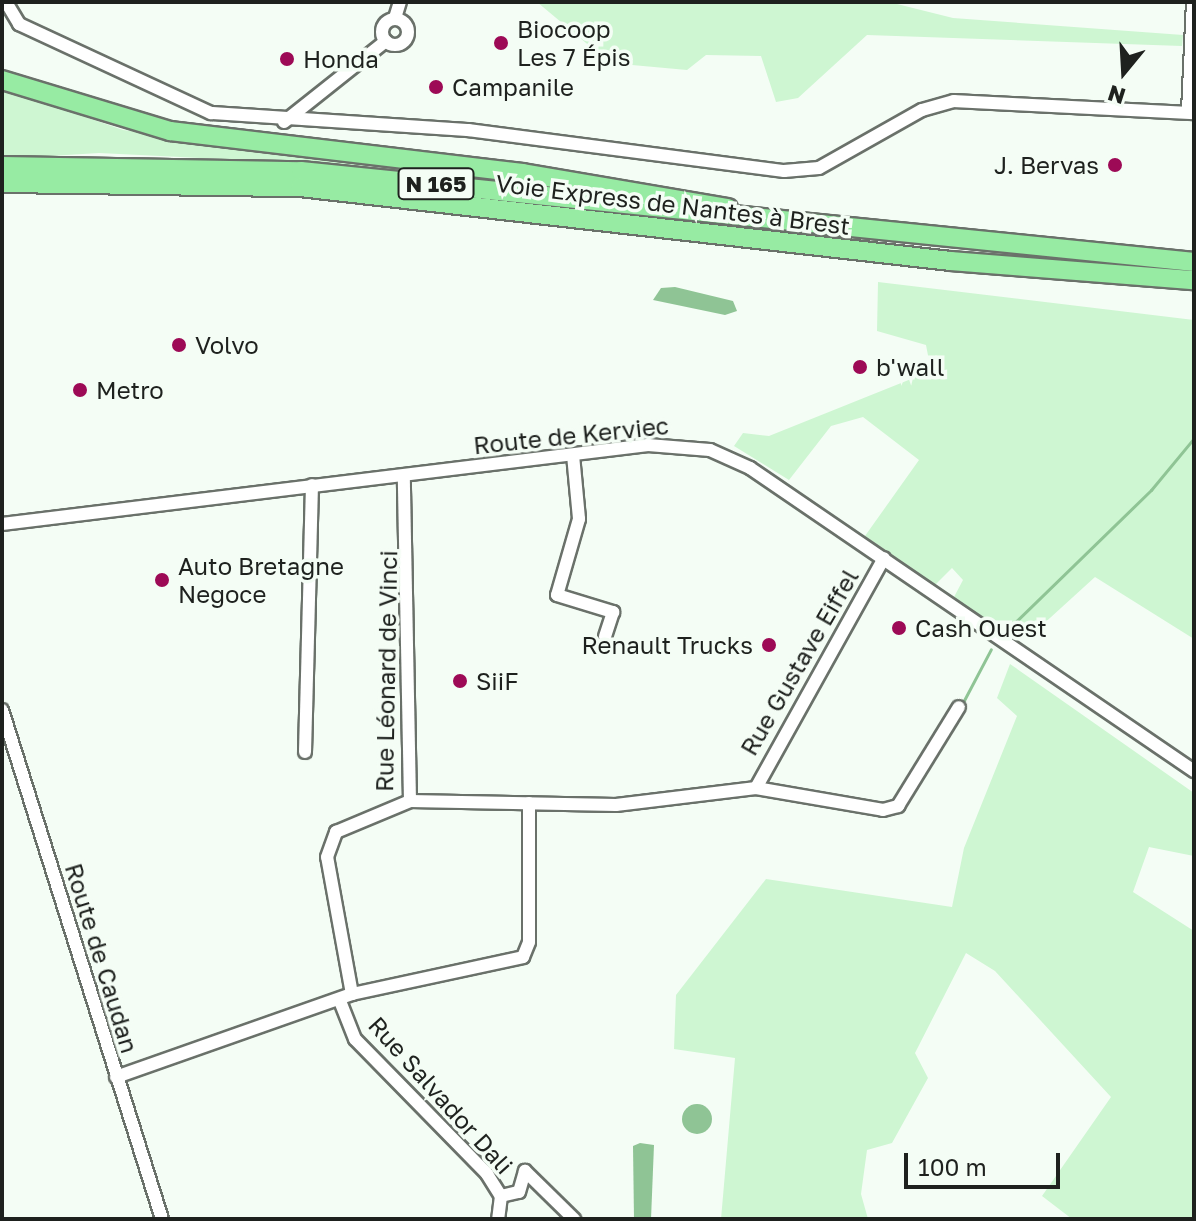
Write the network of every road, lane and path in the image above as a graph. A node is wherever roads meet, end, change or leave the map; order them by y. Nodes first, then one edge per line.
1 (6, 2) edge
2 (400, 2) edge
3 (1193, 2) edge
4 (395, 18) junction
5 (386, 41) junction
6 (2, 82) edge
7 (1191, 112) edge
8 (284, 122) junction
9 (2, 166) edge
10 (2, 183) edge
11 (2, 193) edge
12 (389, 195) junction
13 (868, 234) junction
14 (1194, 262) edge
15 (1194, 280) edge
16 (573, 455) junction
17 (404, 480) junction
18 (312, 485) junction
19 (2, 524) edge
20 (884, 558) junction
21 (605, 637) dead end
22 (959, 707) dead end
23 (2, 710) edge
24 (305, 752) dead end
25 (1194, 771) edge
26 (756, 788) junction
27 (410, 801) junction
28 (529, 803) junction
29 (346, 998) junction
30 (116, 1077) junction
31 (501, 1196) junction
32 (162, 1219) edge
33 (498, 1219) edge
34 (573, 1219) edge

1 - 8 street
2 - 4 street
3 - 7 street
4 - 5 street
4 - 5 street
5 - 8 street
6 - 13 highway
7 - 8 street
9 - 13 highway, Voie Express de Nantes à Brest / N 165
10 - 12 highway, Voie Express de Nantes à Brest / N 165
11 - 12 highway, N 165
12 - 15 highway, Voie Express de Nantes à Brest / N 165
13 - 14 highway, Voie Express de Nantes à Brest / N 165
16 - 17 street, Route de Kerviec
16 - 20 street, Route de Kerviec
16 - 21 street
17 - 18 street, Route de Kerviec
17 - 27 street, Rue Léonard de Vinci
18 - 19 street, Route de Kerviec
18 - 24 street
20 - 25 street, Route de Kerviec
20 - 26 street, Rue Gustave Eiffel
22 - 26 street
23 - 30 street, Route de Caudan
26 - 28 street
27 - 28 street
27 - 29 street, Rue Léonard de Vinci
28 - 29 street
29 - 30 street
29 - 31 street, Rue Salvador Dali
30 - 32 street, Route de Caudan
31 - 33 street, Rue Salvador Dali
31 - 34 street

